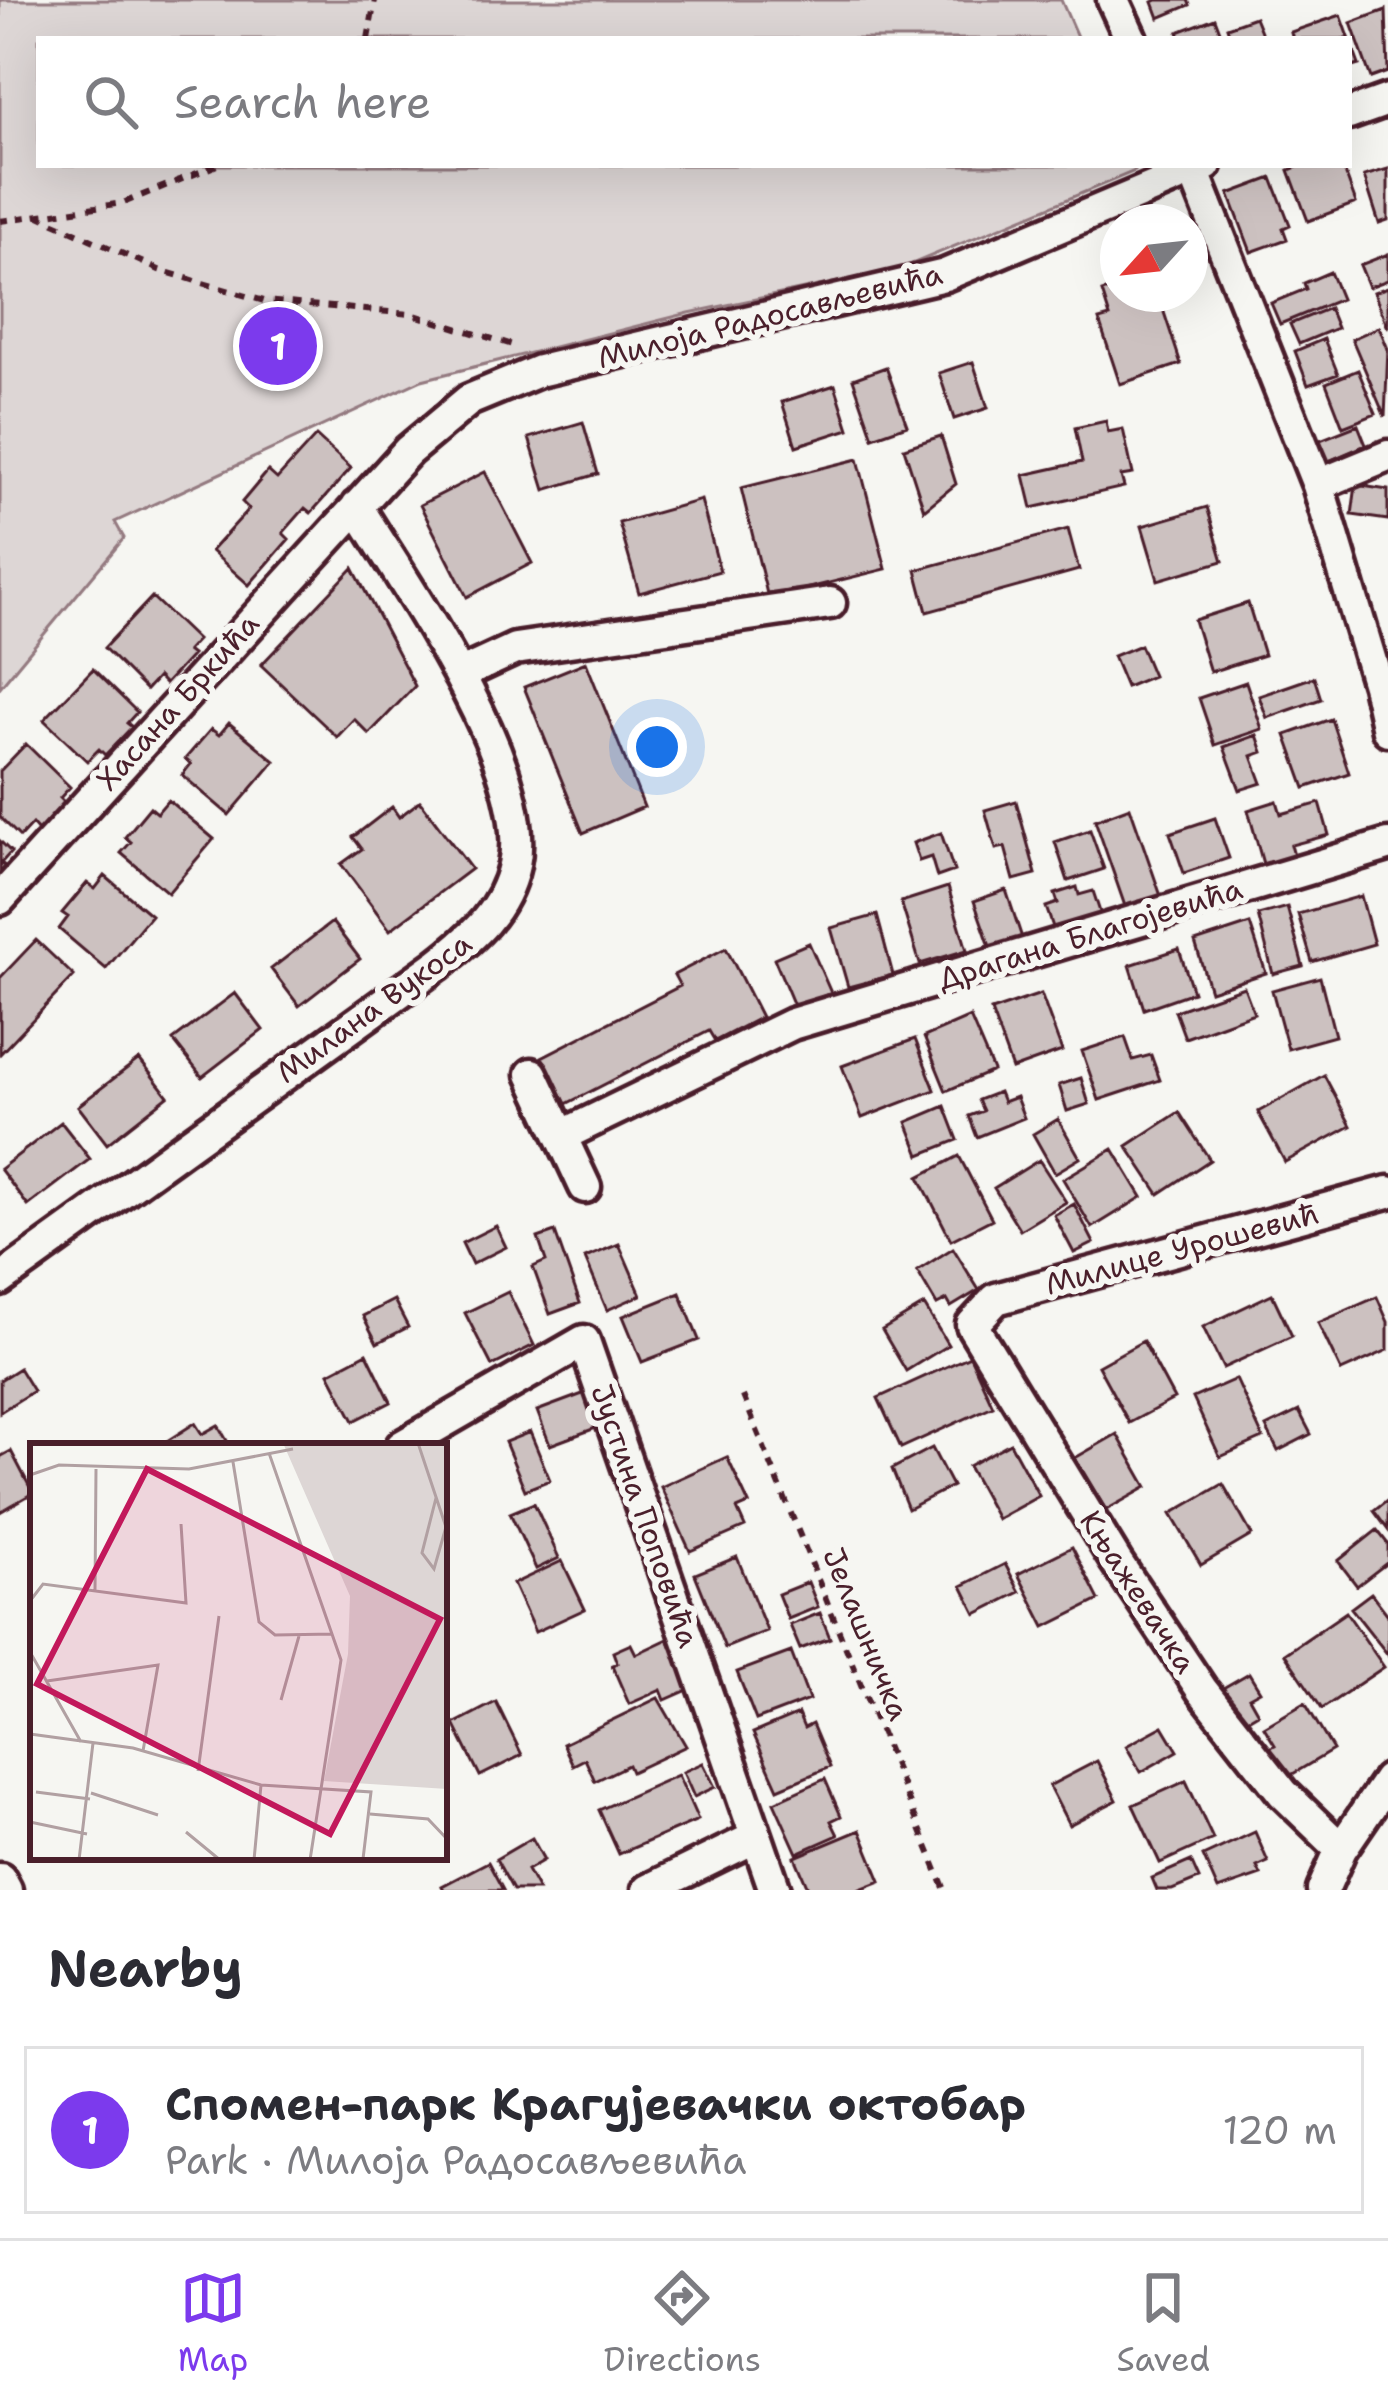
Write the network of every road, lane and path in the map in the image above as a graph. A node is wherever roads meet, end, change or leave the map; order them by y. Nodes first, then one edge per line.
1 (375, 0) edge
2 (1113, 0) edge
3 (369, 36) edge
4 (1130, 36) edge
5 (1388, 100) edge
6 (1352, 113) edge
7 (210, 168) edge
8 (1192, 168) edge
9 (1198, 168) edge
10 (38, 215) junction
11 (0, 220) edge
12 (571, 364) junction
13 (1388, 456) edge
14 (1318, 484) junction
15 (357, 506) junction
16 (830, 603) dead end
17 (459, 675) junction
18 (1388, 730) edge
19 (1388, 844) edge
20 (0, 899) edge
21 (532, 1074) dead end
22 (561, 1136) junction
23 (585, 1187) dead end
24 (1388, 1192) edge
25 (0, 1280) edge
26 (981, 1313) joint
27 (743, 1396) dead end
28 (407, 1443) edge
29 (1388, 1780) edge
30 (756, 1837) junction
31 (1341, 1849) junction
32 (0, 1879) edge
33 (6, 1890) edge
34 (648, 1890) edge
35 (775, 1890) edge
36 (945, 1890) edge
37 (1323, 1890) edge

1 - 3 path
2 - 4 street
5 - 6 street
7 - 10 path
8 - 12 street, Милоја Радосављевића
9 - 14 street, Милоја Радосављевића
10 - 11 path
10 - 12 path
12 - 15 street, Милоја Радосављевића
13 - 14 street
14 - 18 street, Милоја Радосављевића
15 - 17 street, Милана Вукоса
15 - 20 street, Хасана Бркића
16 - 17 street
17 - 25 street, Милана Вукоса
19 - 22 street, Драгана Благојевића
21 - 22 street
22 - 23 street
24 - 26 street, Милице Урошевић
26 - 31 street, Књажевачка
27 - 36 path, Јелашничка
28 - 30 street, Јустина Поповића
29 - 31 street
30 - 34 street
30 - 35 street, Јустина Поповића
31 - 37 street
32 - 33 street

